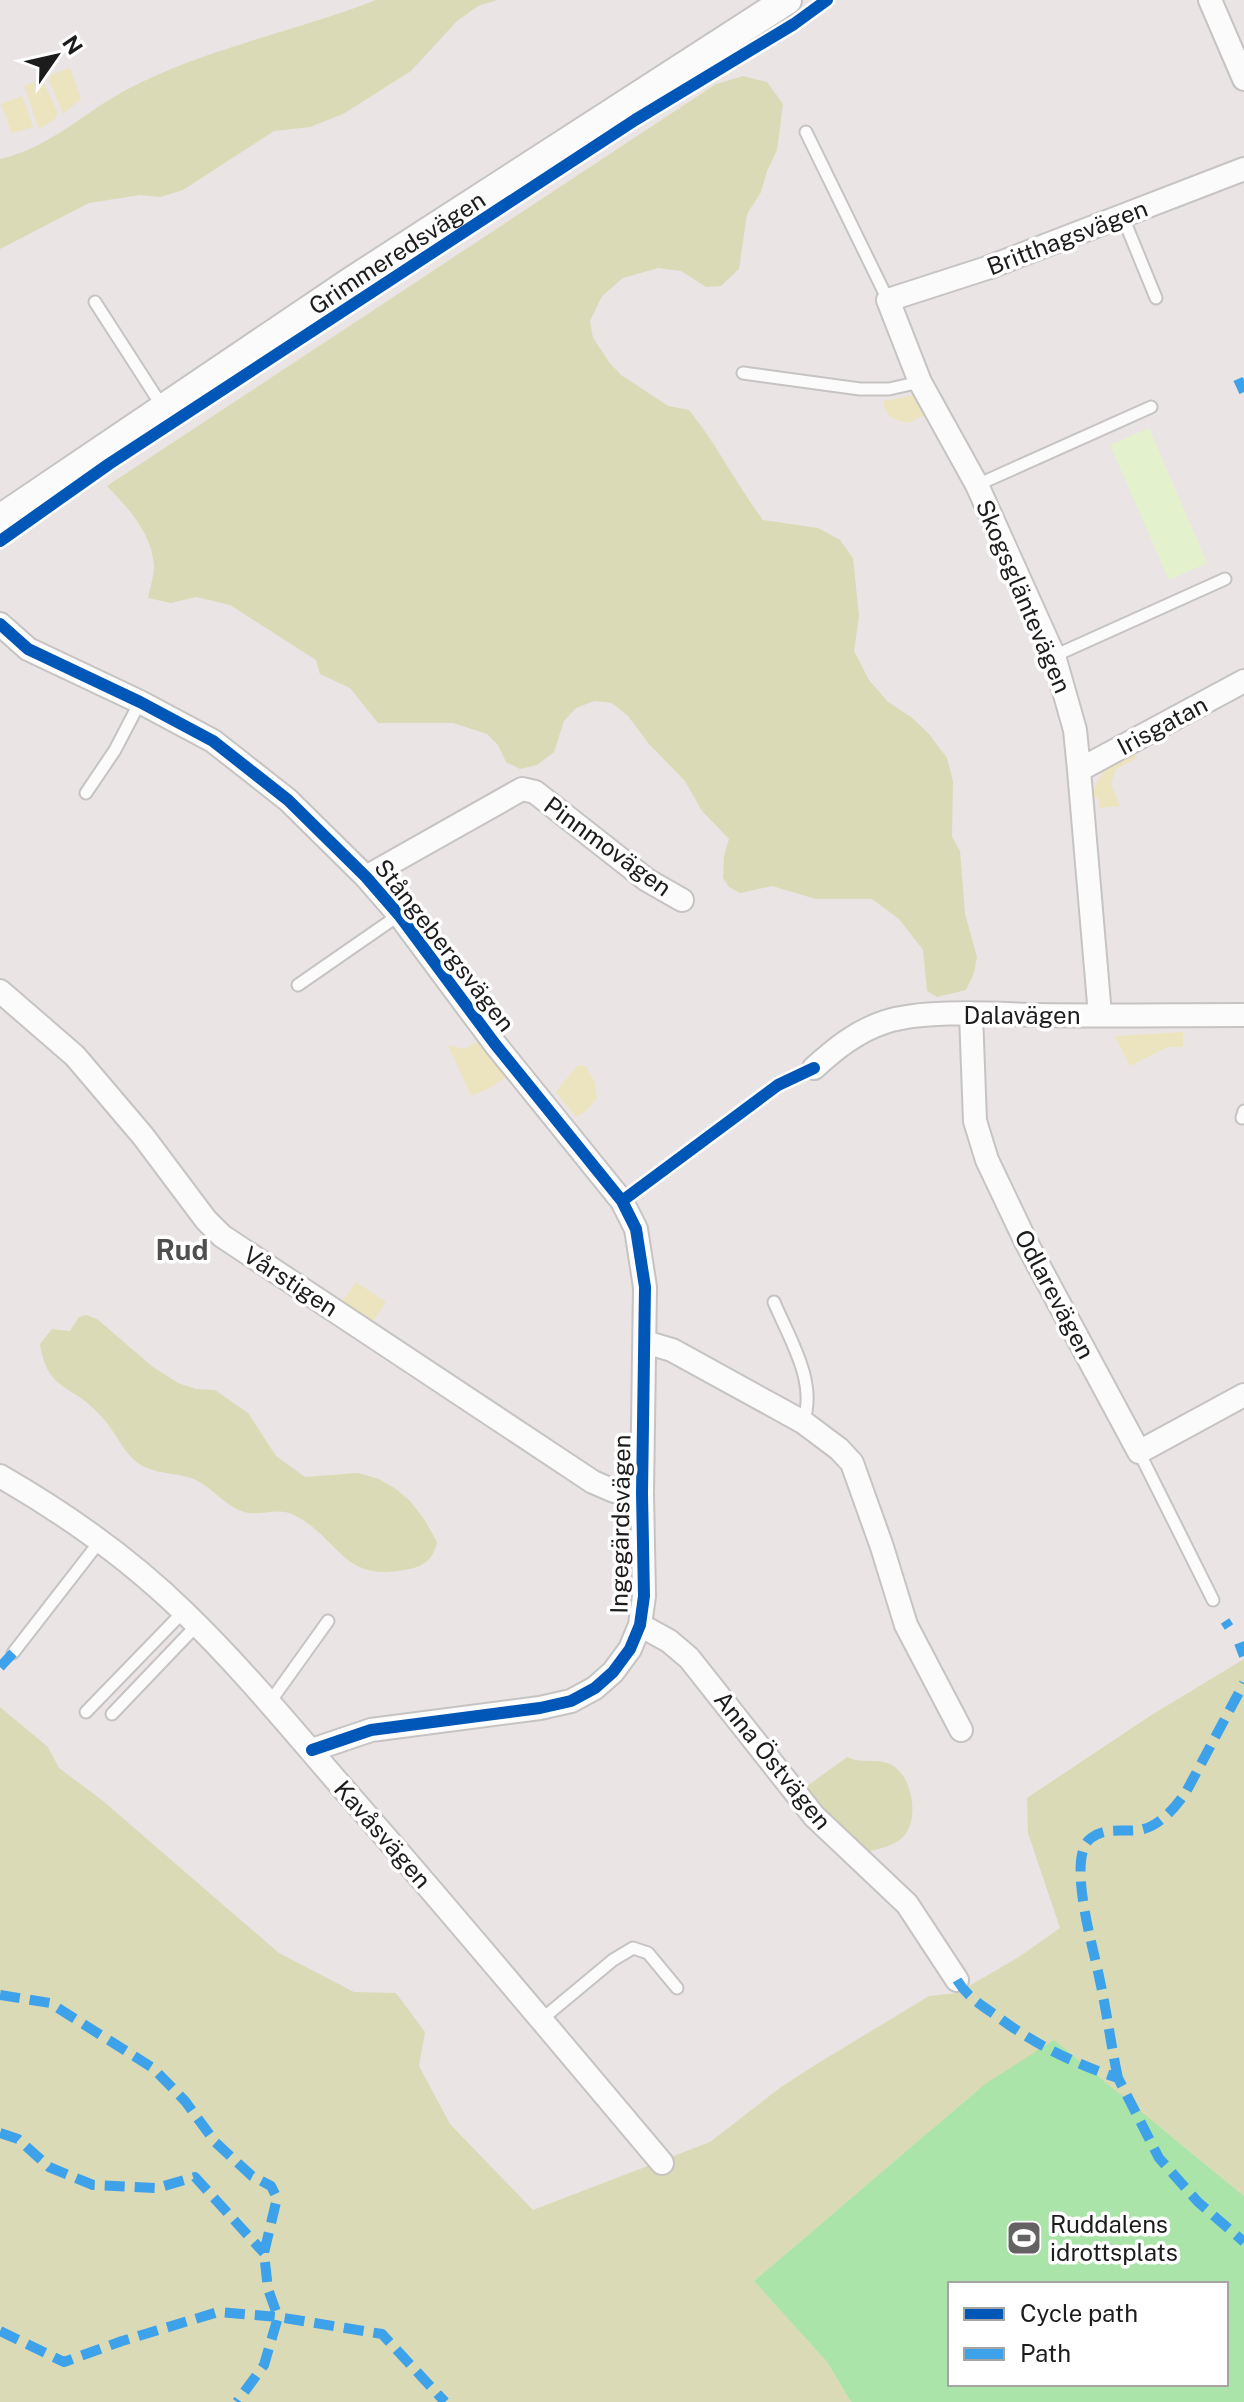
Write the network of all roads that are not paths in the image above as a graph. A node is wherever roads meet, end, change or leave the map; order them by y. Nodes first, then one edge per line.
1 (787, 0) edge
2 (1210, 0) edge
3 (1244, 79) edge
4 (806, 132) dead end
5 (1244, 169) edge
6 (1122, 215) junction
7 (1156, 298) dead end
8 (888, 300) junction
9 (95, 302) dead end
10 (743, 373) dead end
11 (920, 382) junction
12 (163, 407) junction
13 (1151, 407) dead end
14 (977, 485) junction
15 (3, 510) edge
16 (1225, 579) dead end
17 (0, 624) edge
18 (1054, 656) junction
19 (1244, 681) edge
20 (140, 702) junction
21 (1079, 770) junction
22 (86, 793) dead end
23 (366, 877) junction
24 (682, 900) dead end
25 (399, 915) junction
26 (298, 985) dead end
27 (0, 991) edge
28 (971, 1014) junction
29 (1100, 1015) junction
30 (1244, 1015) edge
31 (814, 1068) dead end
32 (622, 1201) joint
33 (774, 1302) dead end
34 (645, 1342) junction
35 (1244, 1395) edge
36 (803, 1422) junction
37 (1139, 1452) junction
38 (0, 1476) edge
39 (642, 1493) junction
40 (100, 1541) junction
41 (1213, 1600) dead end
42 (190, 1618) junction
43 (328, 1621) dead end
44 (640, 1625) junction
45 (13, 1653) dead end
46 (270, 1702) junction
47 (86, 1712) dead end
48 (112, 1714) dead end
49 (961, 1730) dead end
50 (312, 1750) junction
51 (957, 1980) dead end
52 (677, 1988) dead end
53 (542, 2019) junction
54 (662, 2163) dead end

1 - 12 street, Grimmeredsvägen
2 - 3 street
4 - 8 lane, Skogsgläntevägen
5 - 6 street, Britthagsvägen
6 - 7 lane
6 - 8 street, Britthagsvägen
8 - 11 street, Skogsgläntevägen
9 - 12 lane
10 - 11 lane
11 - 14 street, Skogsgläntevägen
12 - 15 street, Grimmeredsvägen
13 - 14 lane
14 - 18 street, Skogsgläntevägen
16 - 18 lane
17 - 20 street, Stångebergsvägen
18 - 21 street, Skogsgläntevägen
19 - 21 street, Irisgatan
20 - 22 lane
20 - 23 street, Stångebergsvägen
21 - 29 street, Skogsgläntevägen
23 - 24 street, Pinnmovägen
23 - 25 street, Stångebergsvägen
25 - 26 lane
25 - 32 street, Stångebergsvägen
27 - 39 street, Vårstigen
28 - 29 street, Dalavägen
28 - 31 street, Dalavägen
28 - 37 street, Odlarevägen
29 - 30 street, Dalavägen
32 - 34 street, Ingegärdsvägen
33 - 36 lane
34 - 36 street
34 - 39 street, Ingegärdsvägen
35 - 37 street
36 - 49 street
37 - 41 lane
38 - 40 street, Kavåsvägen
39 - 44 street, Ingegärdsvägen
40 - 42 street, Kavåsvägen
40 - 45 lane
42 - 46 street, Kavåsvägen
42 - 47 lane
42 - 48 lane
43 - 46 lane
44 - 50 street, Ingegärdsvägen
44 - 51 street, Anna Östvägen
46 - 50 street, Kavåsvägen
50 - 53 street, Kavåsvägen
52 - 53 lane
53 - 54 street, Kavåsvägen

